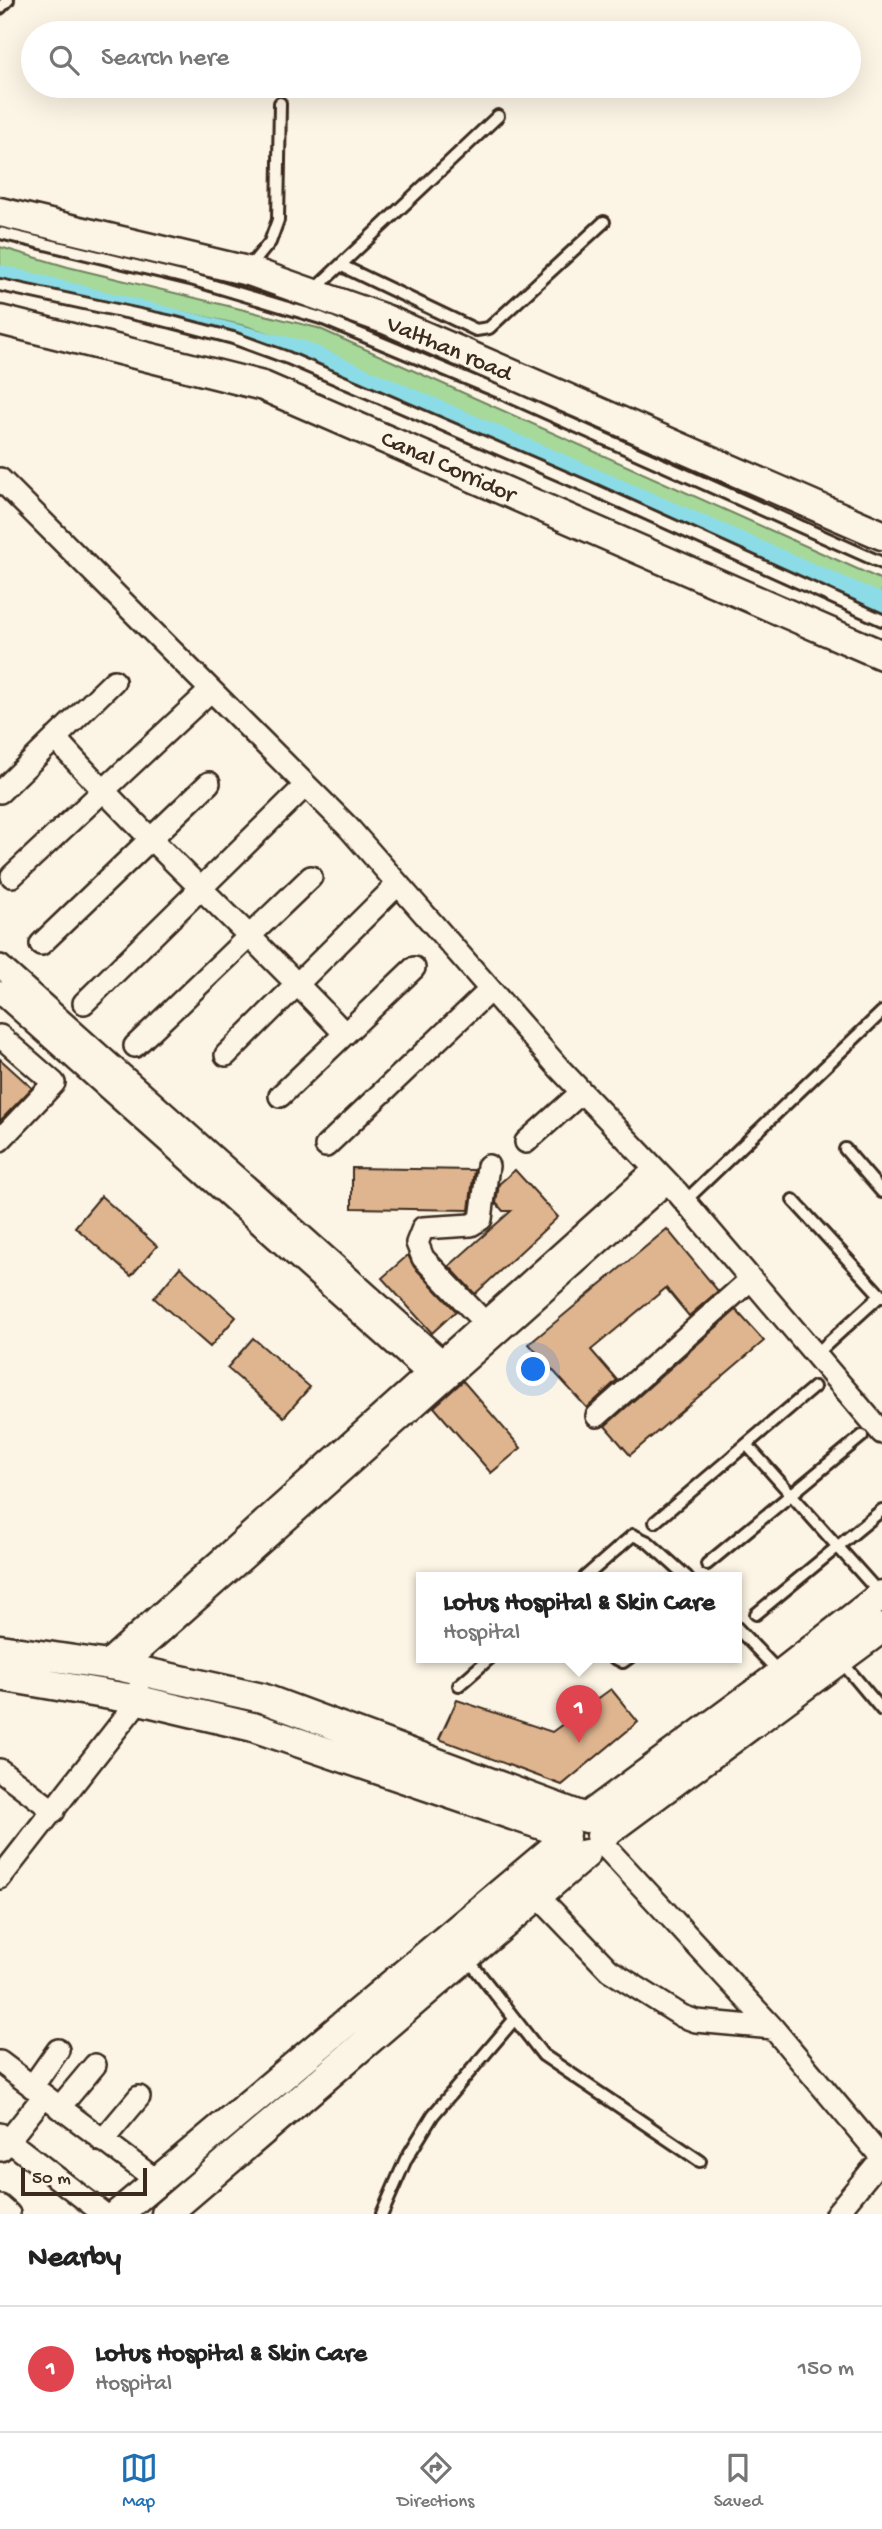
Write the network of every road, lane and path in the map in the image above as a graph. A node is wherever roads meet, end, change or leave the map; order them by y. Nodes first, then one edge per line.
1 (8, 0) edge
2 (0, 8) edge
3 (280, 103) dead end
4 (498, 116) dead end
5 (0, 212) edge
6 (604, 222) dead end
7 (0, 233) edge
8 (342, 266) junction
9 (246, 271) junction
10 (0, 285) edge
11 (311, 292) junction
12 (0, 320) edge
13 (0, 479) edge
14 (882, 535) edge
15 (882, 563) edge
16 (882, 620) edge
17 (882, 655) edge
18 (114, 681) dead end
19 (211, 691) junction
20 (55, 738) junction
21 (209, 783) dead end
22 (306, 785) junction
23 (103, 791) junction
24 (0, 792) edge
25 (153, 839) junction
26 (12, 876) dead end
27 (311, 877) dead end
28 (398, 884) junction
29 (201, 887) junction
30 (251, 936) junction
31 (41, 944) dead end
32 (0, 966) edge
33 (414, 968) dead end
34 (298, 984) junction
35 (490, 990) junction
36 (0, 992) edge
37 (84, 1003) dead end
38 (882, 1012) edge
39 (345, 1034) junction
40 (0, 1036) edge
41 (135, 1046) dead end
42 (226, 1055) dead end
43 (582, 1092) junction
44 (280, 1096) dead end
45 (0, 1140) edge
46 (526, 1142) dead end
47 (326, 1146) dead end
48 (845, 1149) dead end
49 (488, 1166) dead end
50 (662, 1175) junction
51 (882, 1192) edge
52 (793, 1200) dead end
53 (685, 1201) junction
54 (751, 1279) junction
55 (881, 1296) edge
56 (484, 1322) junction
57 (815, 1355) junction
58 (441, 1372) junction
59 (814, 1387) dead end
60 (597, 1416) dead end
61 (872, 1435) edge
62 (747, 1445) junction
63 (792, 1493) junction
64 (882, 1510) edge
65 (655, 1522) dead end
66 (839, 1544) junction
67 (707, 1564) dead end
68 (591, 1572) edge
69 (681, 1572) edge
70 (882, 1595) edge
71 (756, 1614) dead end
72 (882, 1628) edge
73 (742, 1632) edge
74 (0, 1649) edge
75 (840, 1659) junction
76 (484, 1663) edge
77 (121, 1667) junction
78 (781, 1674) junction
79 (0, 1676) edge
80 (459, 1685) dead end
81 (139, 1700) junction
82 (882, 1710) edge
83 (0, 1770) edge
84 (54, 1811) junction
85 (584, 1834) junction
86 (4, 1863) edge
87 (537, 1895) junction
88 (466, 1957) junction
89 (513, 2021) junction
90 (773, 2028) junction
91 (58, 2050) dead end
92 (0, 2062) edge
93 (95, 2065) dead end
94 (45, 2097) junction
95 (139, 2097) dead end
96 (102, 2141) junction
97 (3, 2142) edge
98 (882, 2158) edge
99 (699, 2161) dead end
100 (156, 2180) junction
101 (0, 2206) edge
102 (9, 2214) edge
103 (104, 2214) edge
104 (118, 2214) edge
105 (166, 2214) edge
106 (382, 2214) edge
107 (836, 2214) edge

1 - 2 lane
3 - 9 lane
4 - 8 lane
5 - 9 street, Valthan road
6 - 8 lane
7 - 15 lane
8 - 11 lane
9 - 11 street, Valthan road
10 - 16 lane
11 - 14 street, Valthan road
12 - 17 street, Canal Corridor
13 - 19 street
18 - 20 street
19 - 22 street
19 - 23 street
20 - 23 street
20 - 24 street
21 - 25 street
22 - 28 street
22 - 29 street
23 - 25 street
23 - 26 street
25 - 29 street
25 - 31 street
27 - 30 street
28 - 34 street
28 - 35 street
29 - 30 street
29 - 37 street
30 - 34 street
30 - 41 street
32 - 58 street
33 - 39 street
34 - 39 street
34 - 42 street
35 - 43 street
35 - 47 street
36 - 58 street
38 - 53 lane
39 - 44 street
40 - 45 street
43 - 46 street
43 - 50 street
48 - 51 lane
49 - 56 street
50 - 53 street
50 - 56 street
50 - 58 street
52 - 55 lane
53 - 54 street
54 - 57 street
54 - 60 street
55 - 57 lane
56 - 58 street
57 - 61 street
58 - 77 street
59 - 62 lane
61 - 63 lane
62 - 63 lane
62 - 65 lane
63 - 66 lane
63 - 67 lane
64 - 66 lane
66 - 70 lane
66 - 71 lane
68 - 69 lane
70 - 78 street
72 - 75 street
73 - 78 lane
74 - 77 street
75 - 82 lane
75 - 85 street
76 - 80 lane
77 - 81 street
77 - 85 street
78 - 85 street
79 - 81 street
81 - 84 street
81 - 85 street
83 - 84 street
84 - 86 street
85 - 87 street
85 - 90 street
85 - 100 street
87 - 88 street
87 - 90 street
88 - 89 lane
88 - 105 street
89 - 99 lane
89 - 106 lane
90 - 98 street
91 - 94 street
92 - 94 street
93 - 94 street
94 - 96 street
94 - 97 street
95 - 96 street
96 - 100 street
97 - 103 street
98 - 107 street
100 - 104 street
101 - 102 street

